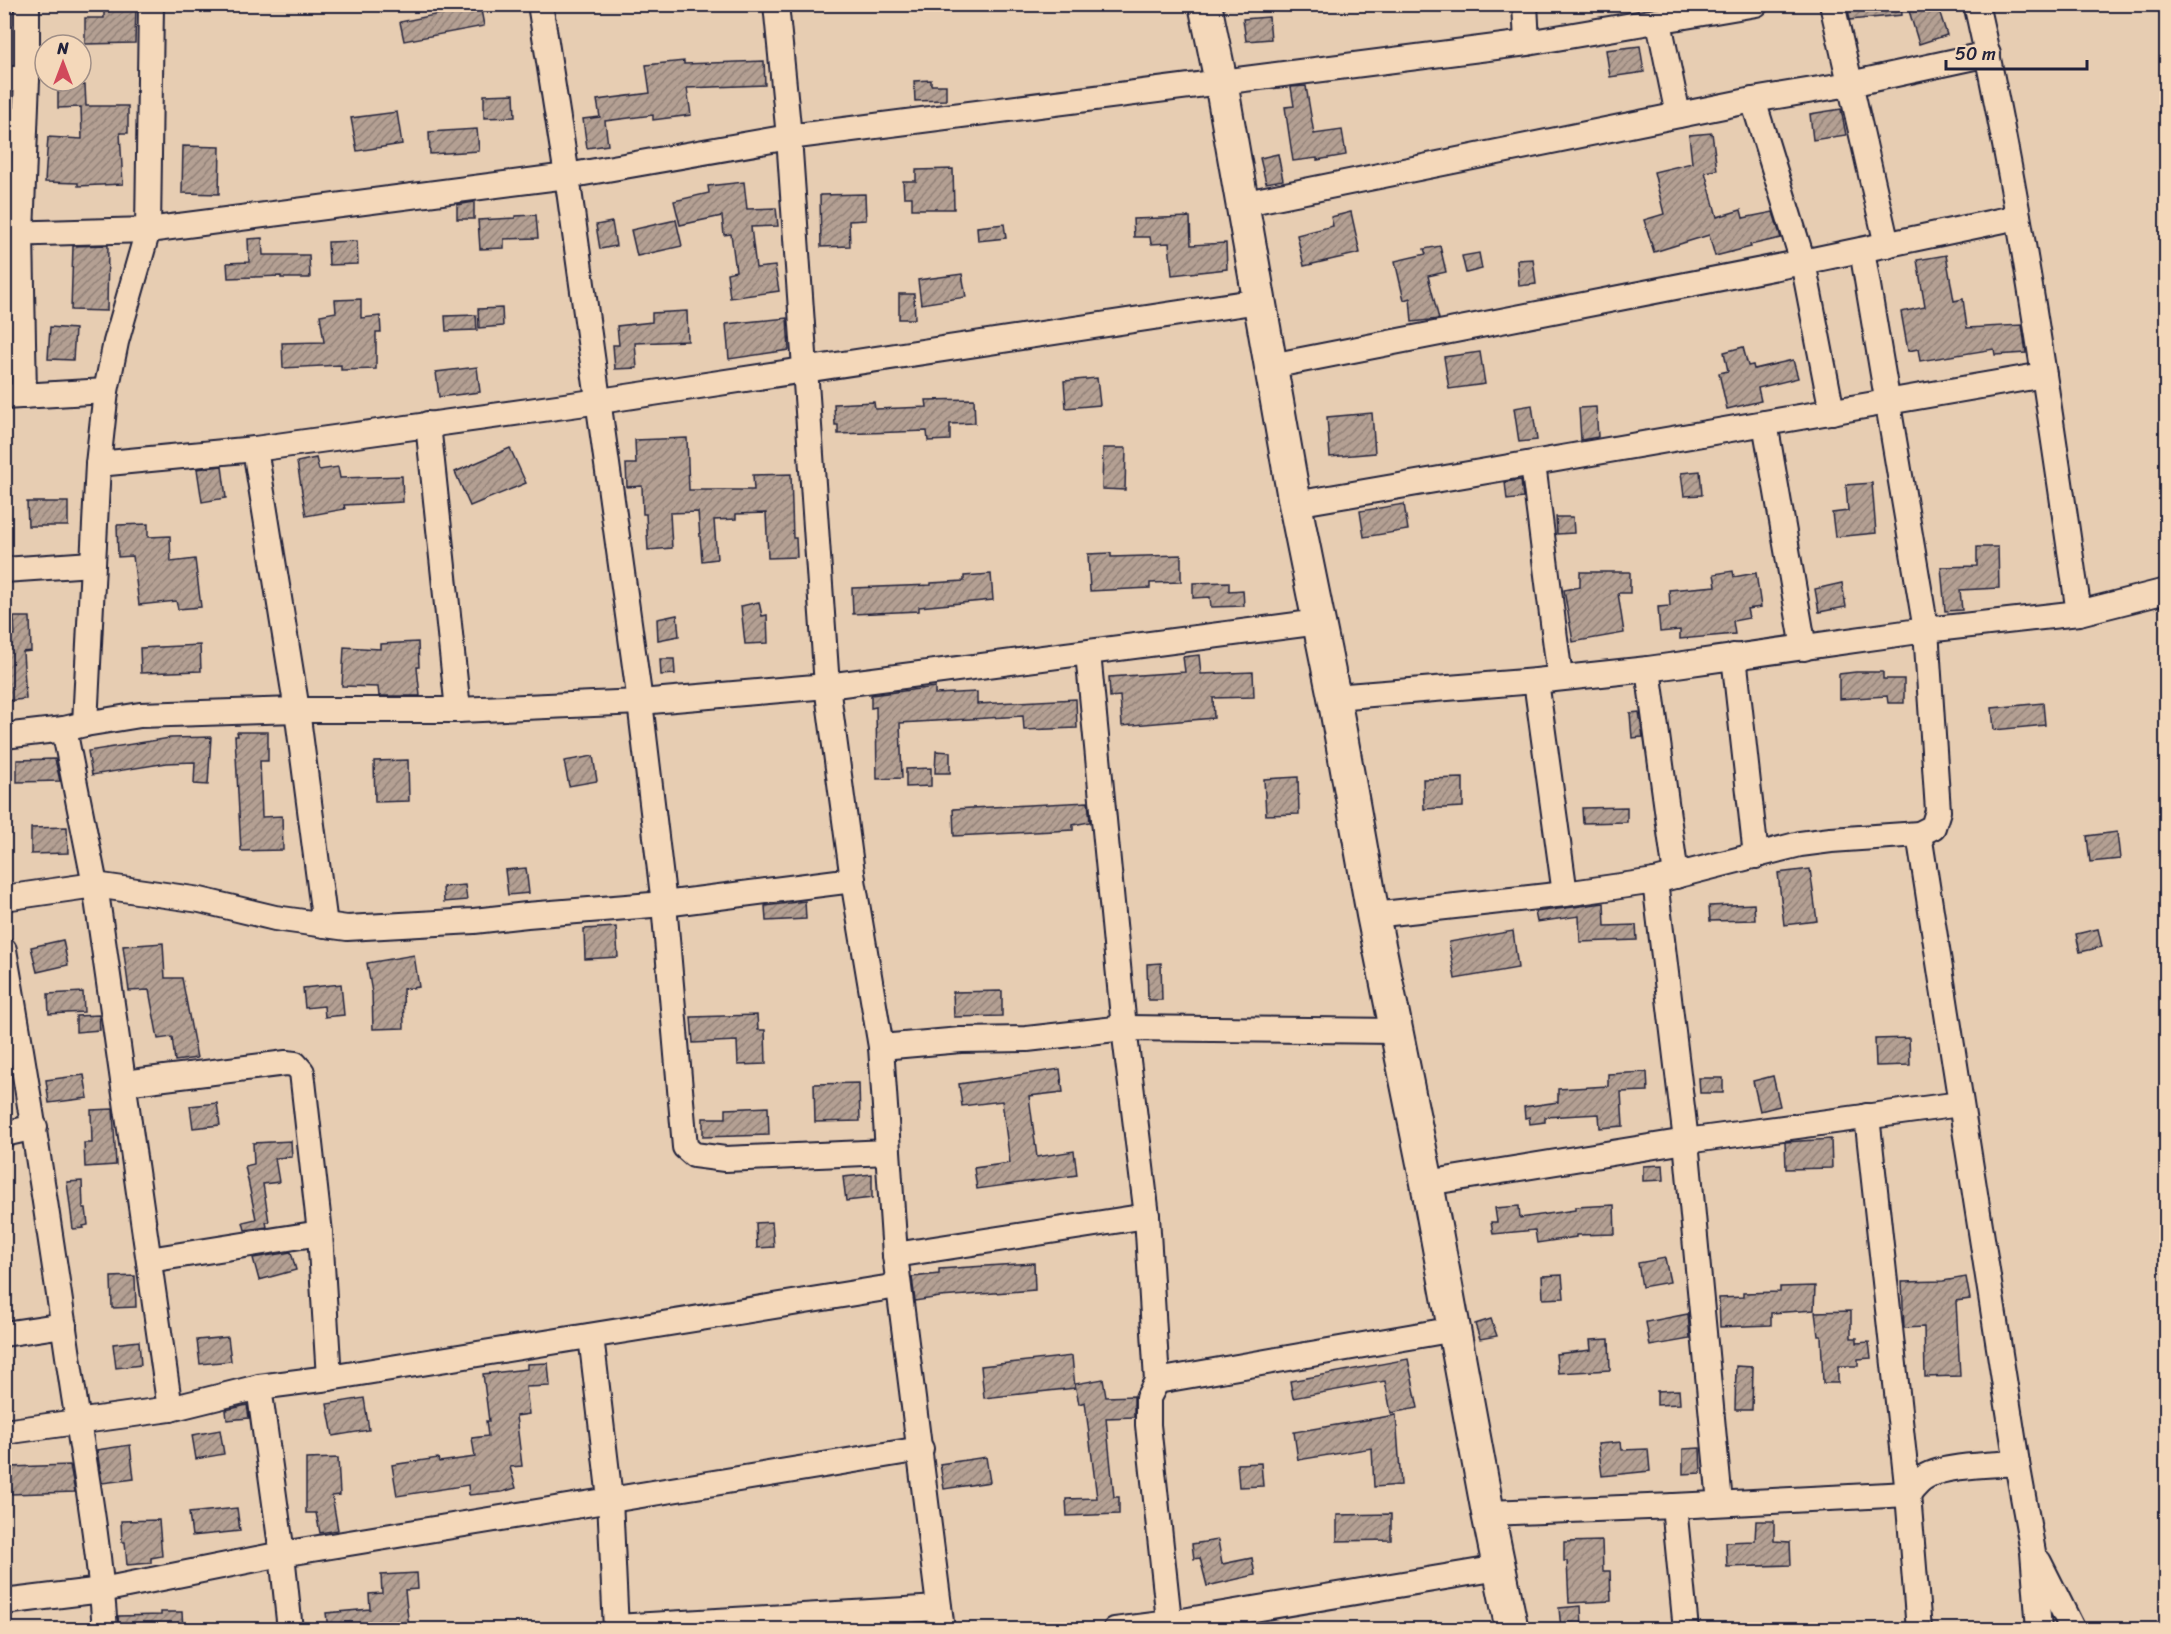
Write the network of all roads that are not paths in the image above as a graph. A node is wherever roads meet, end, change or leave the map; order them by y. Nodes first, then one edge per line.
1 (27, 4) edge
2 (151, 4) edge
3 (540, 4) edge
4 (776, 4) edge
5 (1205, 4) edge
6 (1525, 4) edge
7 (1756, 4) edge
8 (1832, 4) edge
9 (1976, 4) edge
10 (1713, 8) edge
11 (1659, 22) junction
12 (1527, 43) junction
13 (1988, 54) junction
14 (16, 79) edge
15 (1221, 82) junction
16 (1850, 84) junction
17 (1753, 100) junction
18 (1678, 115) junction
19 (789, 137) junction
20 (567, 176) junction
21 (1241, 204) junction
22 (2018, 217) junction
23 (148, 230) junction
24 (13, 233) edge
25 (1887, 245) junction
26 (1862, 250) junction
27 (1803, 262) junction
28 (1259, 301) junction
29 (1271, 366) junction
30 (806, 370) junction
31 (2044, 375) junction
32 (106, 391) junction
33 (14, 396) edge
34 (600, 401) junction
35 (1888, 402) junction
36 (1832, 412) junction
37 (1765, 423) junction
38 (428, 424) junction
39 (255, 449) junction
40 (98, 464) junction
41 (1533, 464) junction
42 (1295, 504) junction
43 (92, 564) junction
44 (4, 570) edge
45 (2166, 591) edge
46 (2079, 613) junction
47 (1319, 622) junction
48 (1926, 630) junction
49 (1804, 648) junction
50 (1088, 653) junction
51 (1734, 656) junction
52 (1648, 669) junction
53 (1560, 678) junction
54 (1536, 681) junction
55 (827, 686) junction
56 (1334, 697) junction
57 (640, 702) junction
58 (297, 710) junction
59 (458, 710) junction
60 (74, 727) junction
61 (4, 736) edge
62 (1919, 834) junction
63 (1756, 856) junction
64 (1666, 878) junction
65 (853, 880) junction
66 (95, 885) junction
67 (1565, 894) junction
68 (4, 898) edge
69 (664, 904) junction
70 (1373, 915) junction
71 (325, 925) junction
72 (4, 950) edge
73 (1124, 1028) junction
74 (1398, 1031) junction
75 (881, 1047) junction
76 (124, 1083) junction
77 (1960, 1104) junction
78 (1867, 1116) junction
79 (35, 1126) junction
80 (4, 1134) edge
81 (1686, 1141) junction
82 (888, 1152) junction
83 (1427, 1183) junction
84 (1147, 1216) junction
85 (320, 1233) junction
86 (895, 1256) junction
87 (149, 1260) junction
88 (898, 1286) junction
89 (64, 1325) junction
90 (1455, 1329) junction
91 (4, 1334) edge
92 (591, 1336) junction
93 (329, 1378) junction
94 (1157, 1381) junction
95 (259, 1387) junction
96 (170, 1409) junction
97 (78, 1421) junction
98 (4, 1432) edge
99 (921, 1449) junction
100 (2017, 1463) junction
101 (1908, 1494) junction
102 (610, 1500) junction
103 (1720, 1503) junction
104 (1674, 1506) junction
105 (1488, 1513) junction
106 (2033, 1552) junction
107 (282, 1554) junction
108 (1499, 1569) junction
109 (102, 1590) junction
110 (4, 1602) edge
111 (941, 1619) edge
112 (1170, 1626) edge
113 (616, 1628) edge
114 (105, 1629) edge
115 (290, 1629) edge
116 (1115, 1629) edge
117 (1512, 1629) edge
118 (1686, 1629) edge
119 (1919, 1629) edge
120 (2038, 1629) edge
121 (2073, 1629) edge

1 - 14 street
2 - 23 street
3 - 20 street
4 - 19 street
5 - 15 main road
6 - 12 street
7 - 10 street
8 - 16 street
9 - 13 street
10 - 11 street
11 - 12 street
11 - 18 street
12 - 15 street
13 - 16 street
13 - 22 street
14 - 24 street
15 - 19 street
15 - 21 main road
16 - 17 street
16 - 25 street
17 - 18 street
17 - 27 street
18 - 21 street
19 - 20 street
19 - 30 street
20 - 23 street
20 - 34 street
21 - 28 main road
22 - 25 street
22 - 31 street
23 - 24 street
23 - 32 street
24 - 33 street
25 - 26 street
26 - 27 street
26 - 35 street
27 - 29 street
27 - 36 street
28 - 29 main road
28 - 30 street
29 - 42 main road
30 - 34 street
30 - 55 street
31 - 35 street
31 - 46 street
32 - 33 street
32 - 40 street
34 - 38 street
34 - 57 street
35 - 36 street
35 - 48 street
36 - 37 street
37 - 41 street
37 - 49 street
38 - 39 street
38 - 59 street
39 - 40 street
39 - 58 street
40 - 43 street
41 - 42 street
41 - 53 street
42 - 47 main road
43 - 44 street
43 - 60 street
45 - 46 street
46 - 48 street
47 - 50 street
47 - 56 main road
48 - 49 street
48 - 62 street
49 - 51 street
50 - 55 street
50 - 73 street
51 - 52 street
51 - 63 street
52 - 53 street
52 - 64 street
53 - 54 street
54 - 56 street
54 - 67 street
55 - 57 street
55 - 65 street
56 - 70 main road
57 - 59 street
57 - 69 street
58 - 59 street
58 - 60 street
58 - 71 street
60 - 61 street
60 - 66 street
62 - 63 street
62 - 77 street
63 - 64 street
64 - 67 street
64 - 81 street
65 - 69 street
65 - 75 street
66 - 68 street
66 - 71 street
66 - 76 street
67 - 70 street
69 - 71 street
69 - 82 street
70 - 74 main road
72 - 79 street
73 - 74 street
73 - 75 street
73 - 84 street
74 - 83 main road
75 - 82 street
76 - 85 street
76 - 87 street
77 - 78 street
77 - 100 street
78 - 81 street
78 - 101 street
79 - 80 street
79 - 89 street
81 - 83 street
81 - 103 street
82 - 86 street
83 - 90 main road
84 - 86 street
84 - 94 street
85 - 87 street
85 - 93 street
86 - 88 street
87 - 96 street
88 - 92 street
88 - 99 street
89 - 91 street
89 - 97 street
90 - 94 street
90 - 105 main road
92 - 93 street
92 - 102 street
93 - 95 street
94 - 112 street
95 - 96 street
95 - 107 street
96 - 97 street
97 - 98 street
97 - 109 street
99 - 102 street
99 - 111 street
100 - 101 street
100 - 106 street
101 - 103 street
101 - 119 street
102 - 107 street
102 - 113 street
103 - 104 street
104 - 105 street
104 - 118 street
105 - 108 main road
106 - 120 street
106 - 121 street
107 - 109 street
107 - 115 street
108 - 112 street
108 - 117 main road
109 - 110 street
109 - 114 street
111 - 113 street
112 - 116 street

